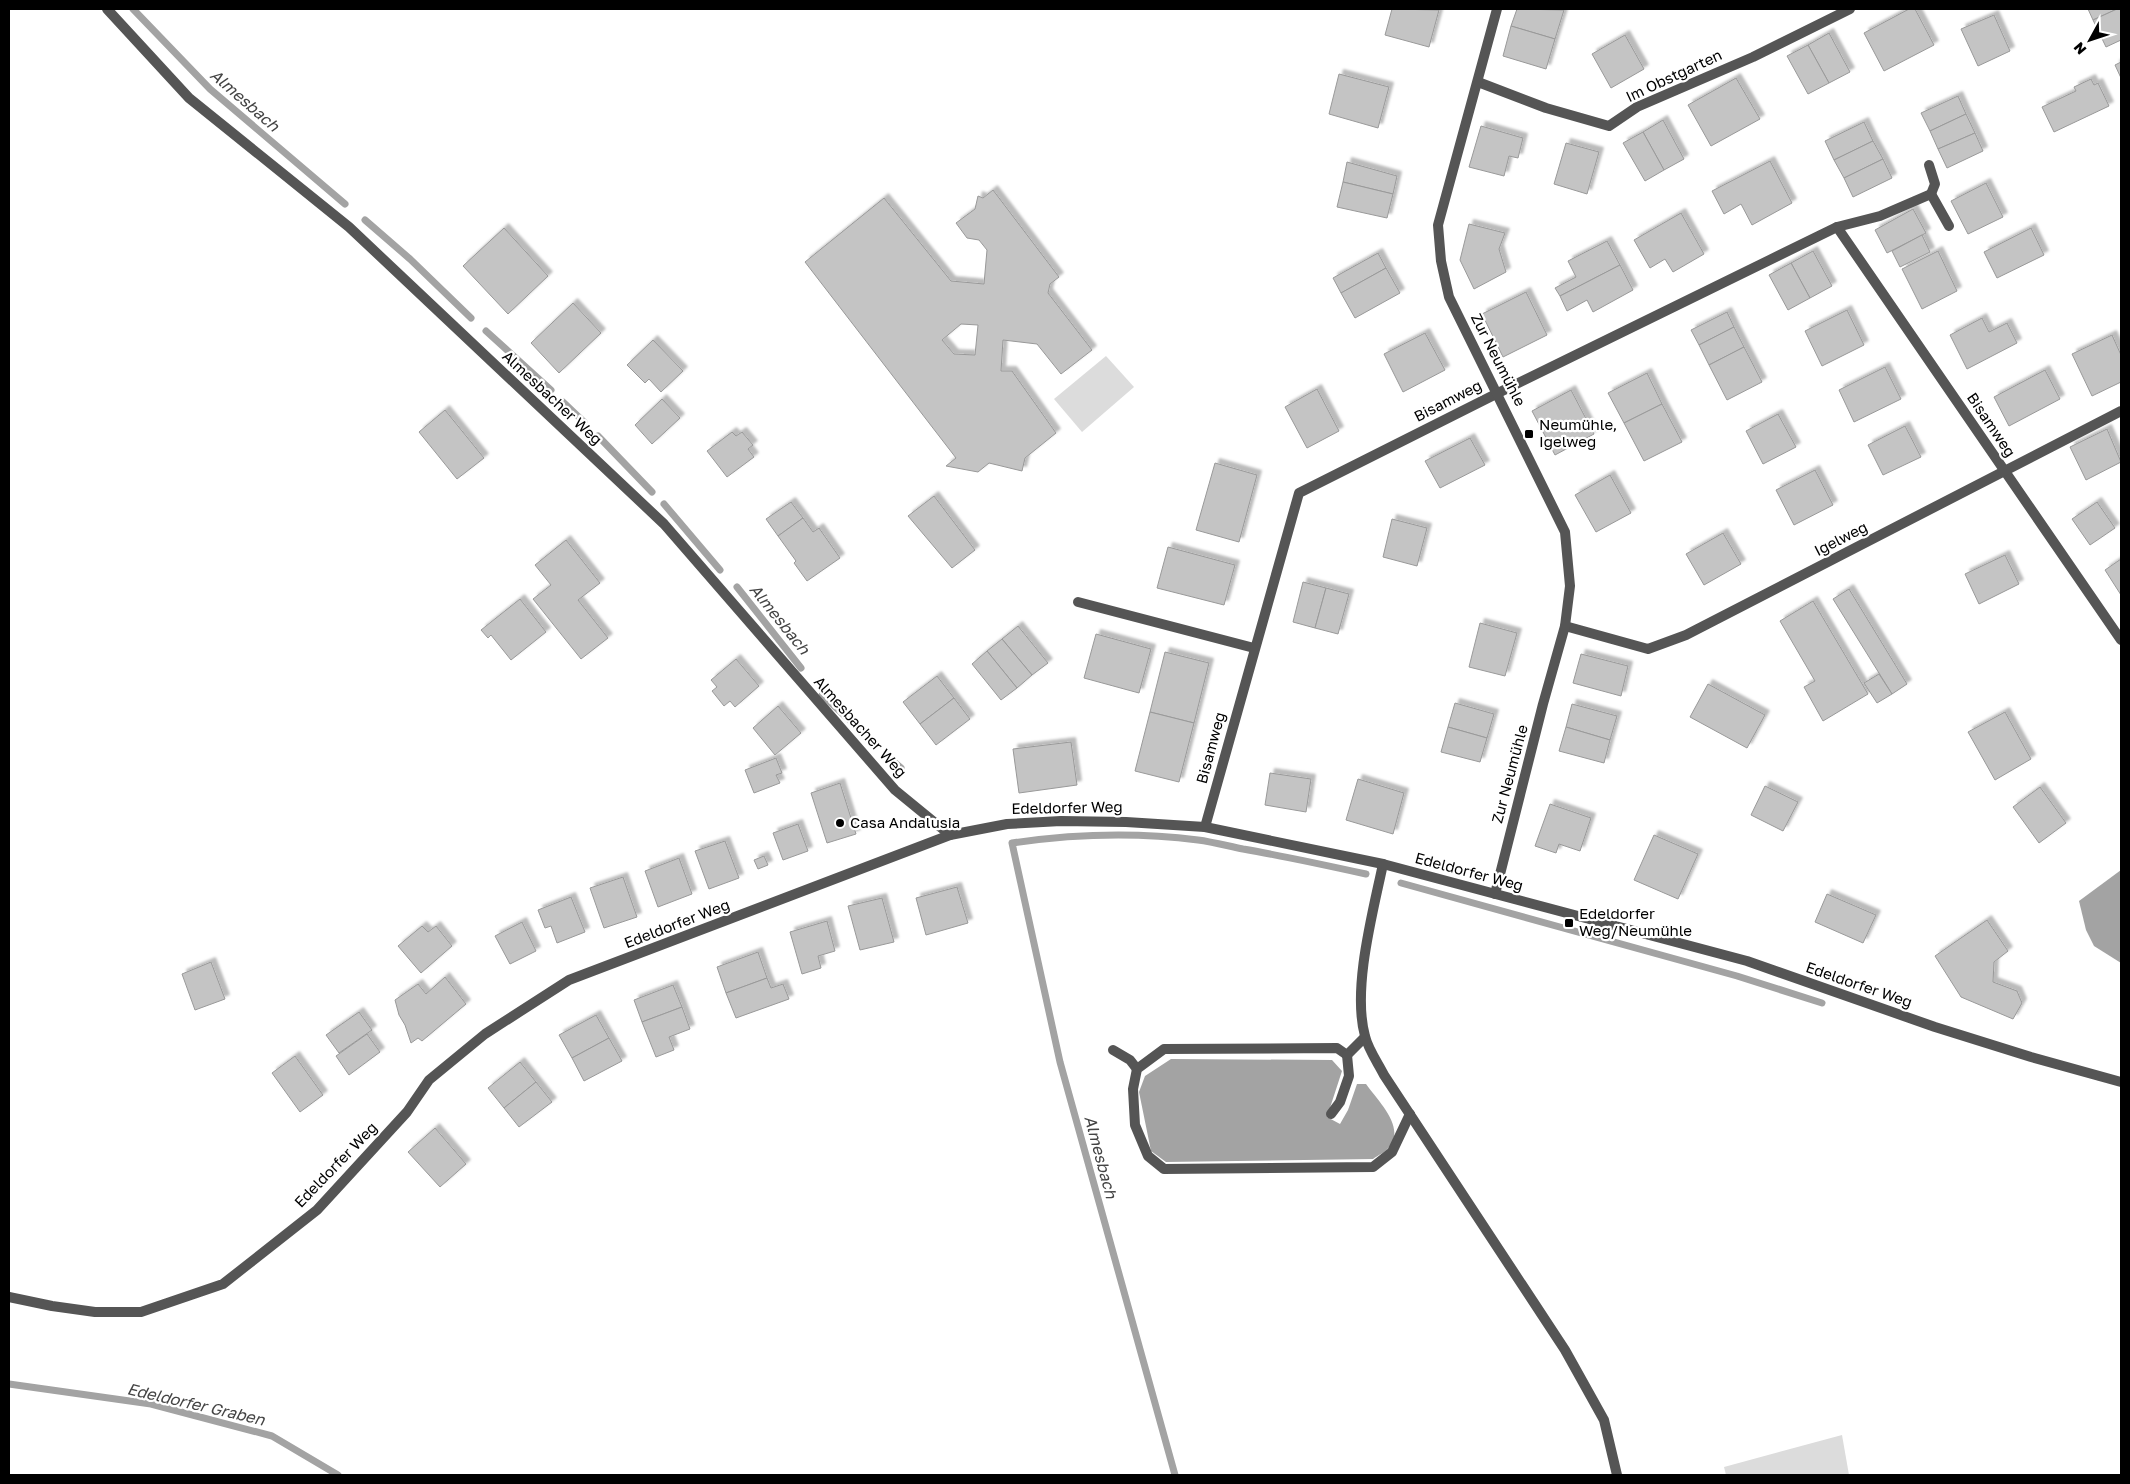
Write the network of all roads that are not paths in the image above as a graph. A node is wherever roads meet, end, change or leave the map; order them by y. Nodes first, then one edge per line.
1 (107, 9) edge
2 (1497, 9) edge
3 (1850, 9) edge
4 (1478, 82) junction
5 (1929, 165) dead end
6 (1931, 194) junction
7 (1949, 226) dead end
8 (1837, 227) junction
9 (1498, 393) junction
10 (2121, 411) edge
11 (2005, 472) junction
12 (1078, 602) dead end
13 (1566, 626) junction
14 (2121, 640) edge
15 (1254, 648) junction
16 (1204, 827) junction
17 (950, 835) junction
18 (1383, 864) junction
19 (1495, 894) junction
20 (1365, 1037) junction
21 (1113, 1050) dead end
22 (1347, 1055) junction
23 (1137, 1069) junction
24 (2121, 1082) edge
25 (1331, 1114) dead end
26 (1410, 1114) junction
27 (9, 1297) edge
28 (1617, 1475) edge

1 - 17 street, Almesbacher Weg
2 - 4 street, Zur Neumühle
3 - 4 street, Im Obstgarten
4 - 9 street, Zur Neumühle
5 - 6 street
6 - 7 street
6 - 8 street, Bisamweg
8 - 9 street, Bisamweg
8 - 11 street, Bisamweg
9 - 13 street, Zur Neumühle
9 - 15 street, Bisamweg
10 - 11 street, Igelweg
11 - 13 street, Igelweg
11 - 14 street, Bisamweg
12 - 15 street
13 - 19 street, Zur Neumühle
15 - 16 street, Bisamweg
16 - 17 street, Edeldorfer Weg
16 - 18 street, Edeldorfer Weg
17 - 27 street, Edeldorfer Weg
18 - 19 street, Edeldorfer Weg
18 - 20 street
19 - 24 street, Edeldorfer Weg
20 - 22 street
20 - 26 street
21 - 23 street
22 - 23 street
22 - 25 street
23 - 26 street
26 - 28 street

